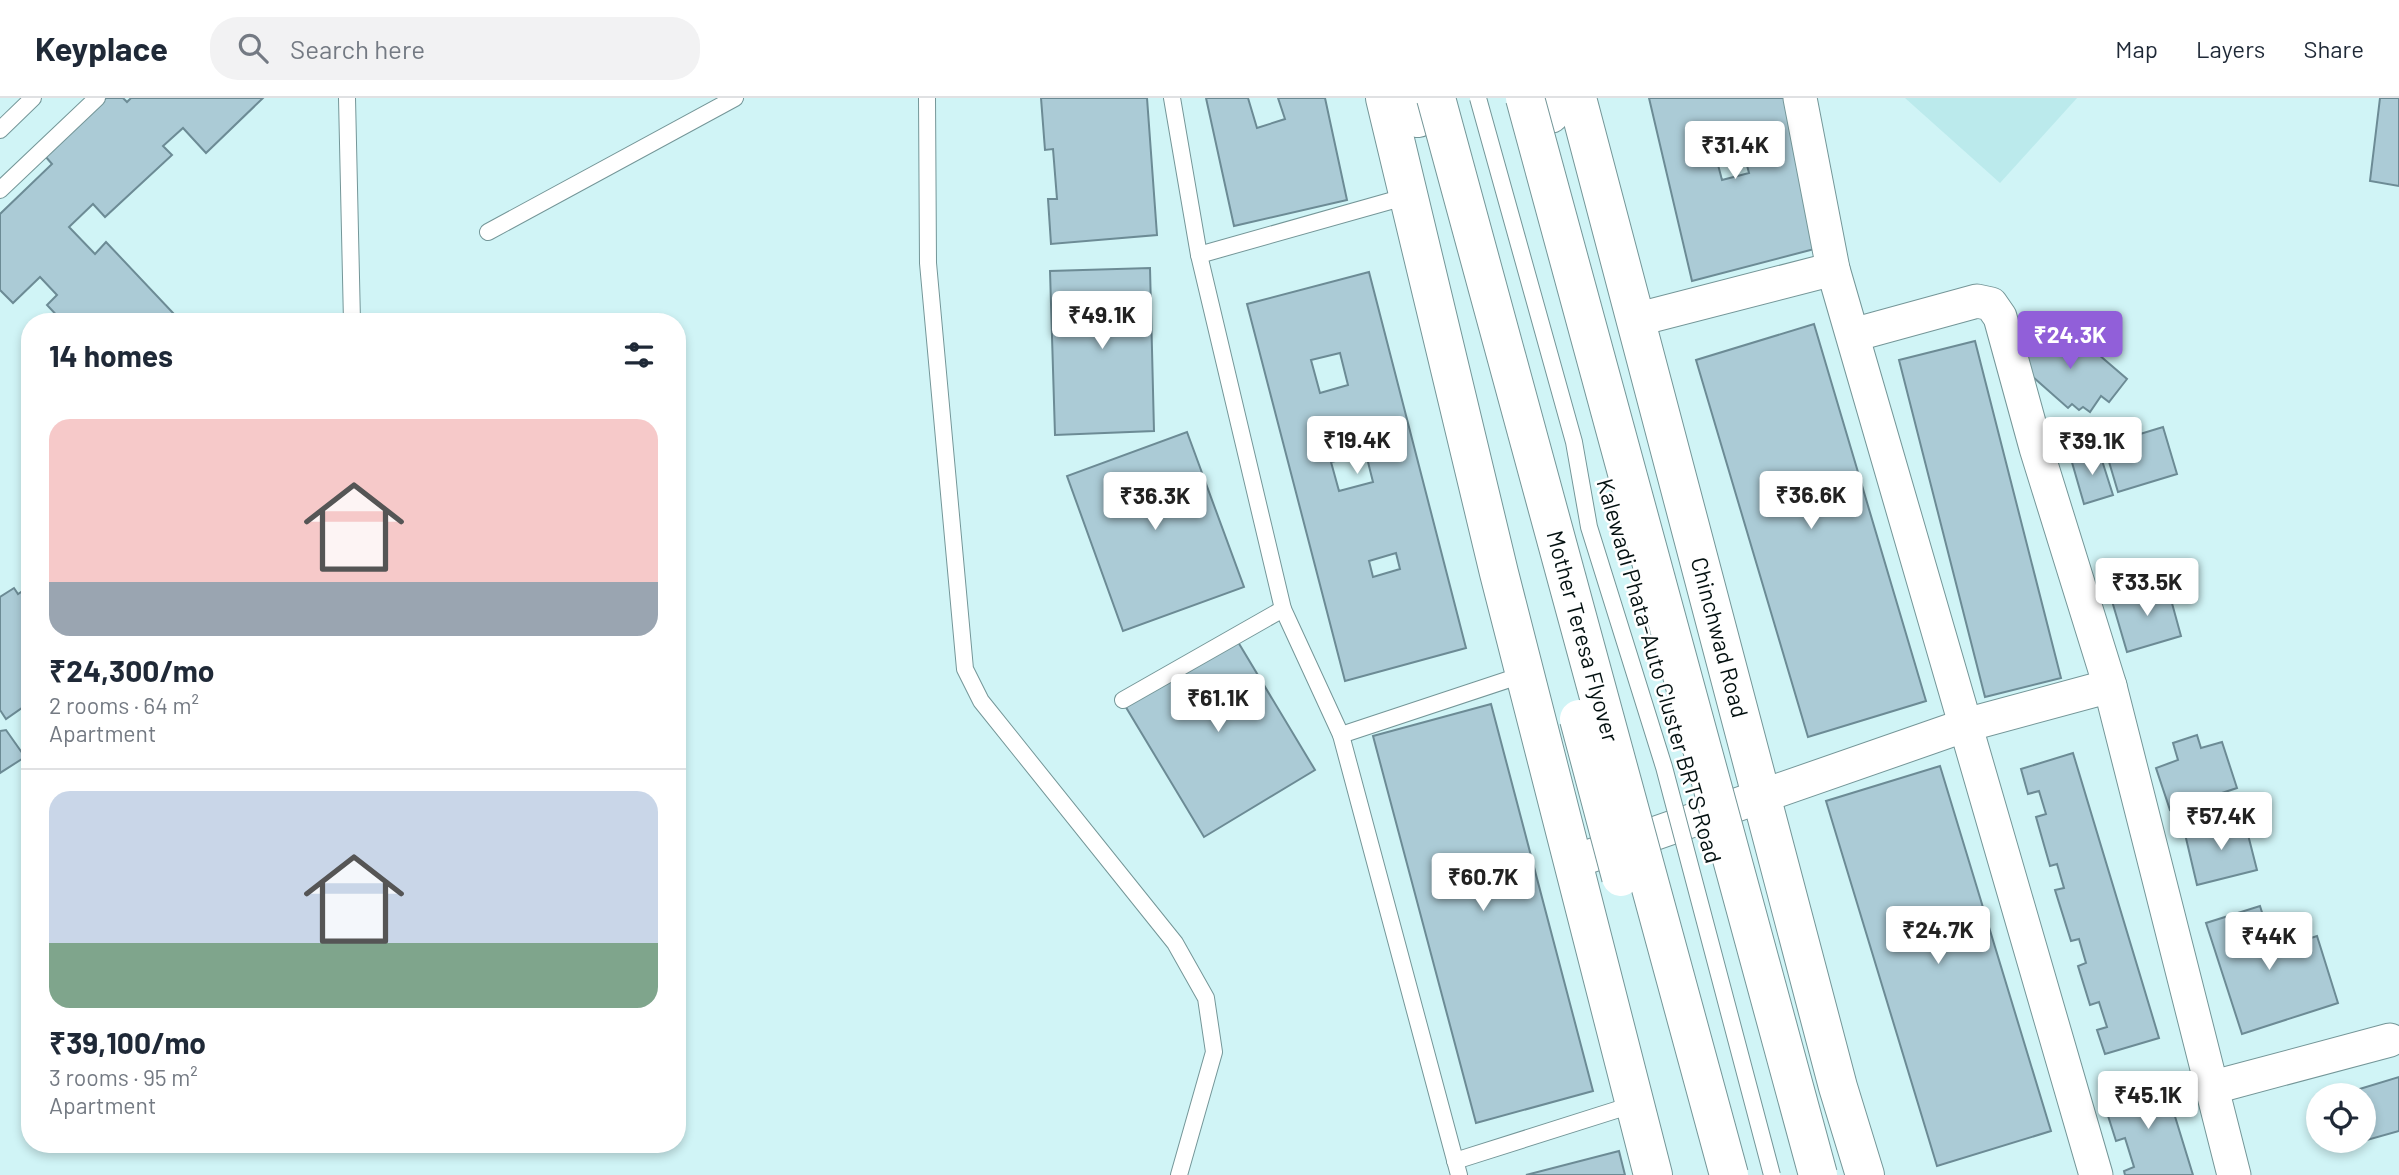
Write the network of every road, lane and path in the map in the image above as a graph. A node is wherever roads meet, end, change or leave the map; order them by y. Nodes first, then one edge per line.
1 (33, 98) edge
2 (97, 98) edge
3 (347, 98) edge
4 (735, 98) edge
5 (927, 98) edge
6 (1172, 98) edge
7 (1385, 98) edge
8 (1478, 98) edge
9 (1800, 98) edge
10 (1551, 102) edge
11 (1420, 105) edge
12 (0, 130) edge
13 (0, 190) edge
14 (1408, 196) junction
15 (488, 232) dead end
16 (1199, 255) junction
17 (1833, 269) junction
18 (352, 313) edge
19 (1635, 320) junction
20 (1853, 335) junction
21 (1283, 609) junction
22 (1525, 674) junction
23 (2110, 685) junction
24 (1123, 700) dead end
25 (1966, 725) junction
26 (1341, 735) junction
27 (1761, 795) junction
28 (1573, 862) junction
29 (2390, 1040) dead end
30 (2214, 1087) junction
31 (1635, 1104) junction
32 (1457, 1168) edge
33 (1179, 1175) edge
34 (1653, 1175) edge
35 (1706, 1175) edge
36 (1729, 1175) edge
37 (1772, 1175) edge
38 (1818, 1175) edge
39 (1840, 1175) edge
40 (1865, 1175) edge
41 (2096, 1175) edge
42 (2234, 1175) edge

1 - 12 lane
2 - 13 lane
3 - 18 lane
4 - 15 lane
5 - 33 lane
6 - 16 lane
7 - 14 main road
8 - 37 lane, Kalewadi Phata-Auto Cluster BRTS Road, bridge
9 - 17 street
10 - 19 main road, Chinchwad Road
10 - 38 main road, bridge
10 - 39 main road
11 - 35 main road, bridge
11 - 36 main road, Mother Teresa Flyover, bridge
14 - 16 lane
14 - 22 main road
16 - 21 lane
17 - 19 street
17 - 20 street
19 - 27 main road, Chinchwad Road
20 - 23 street
20 - 25 street
21 - 24 lane
21 - 26 lane
22 - 26 lane
22 - 28 main road
23 - 25 street
23 - 30 street
25 - 27 street
25 - 41 street
26 - 32 lane
27 - 28 street
27 - 40 main road, Chinchwad Road
28 - 31 main road
29 - 30 street
30 - 42 street
31 - 32 lane
31 - 34 main road

